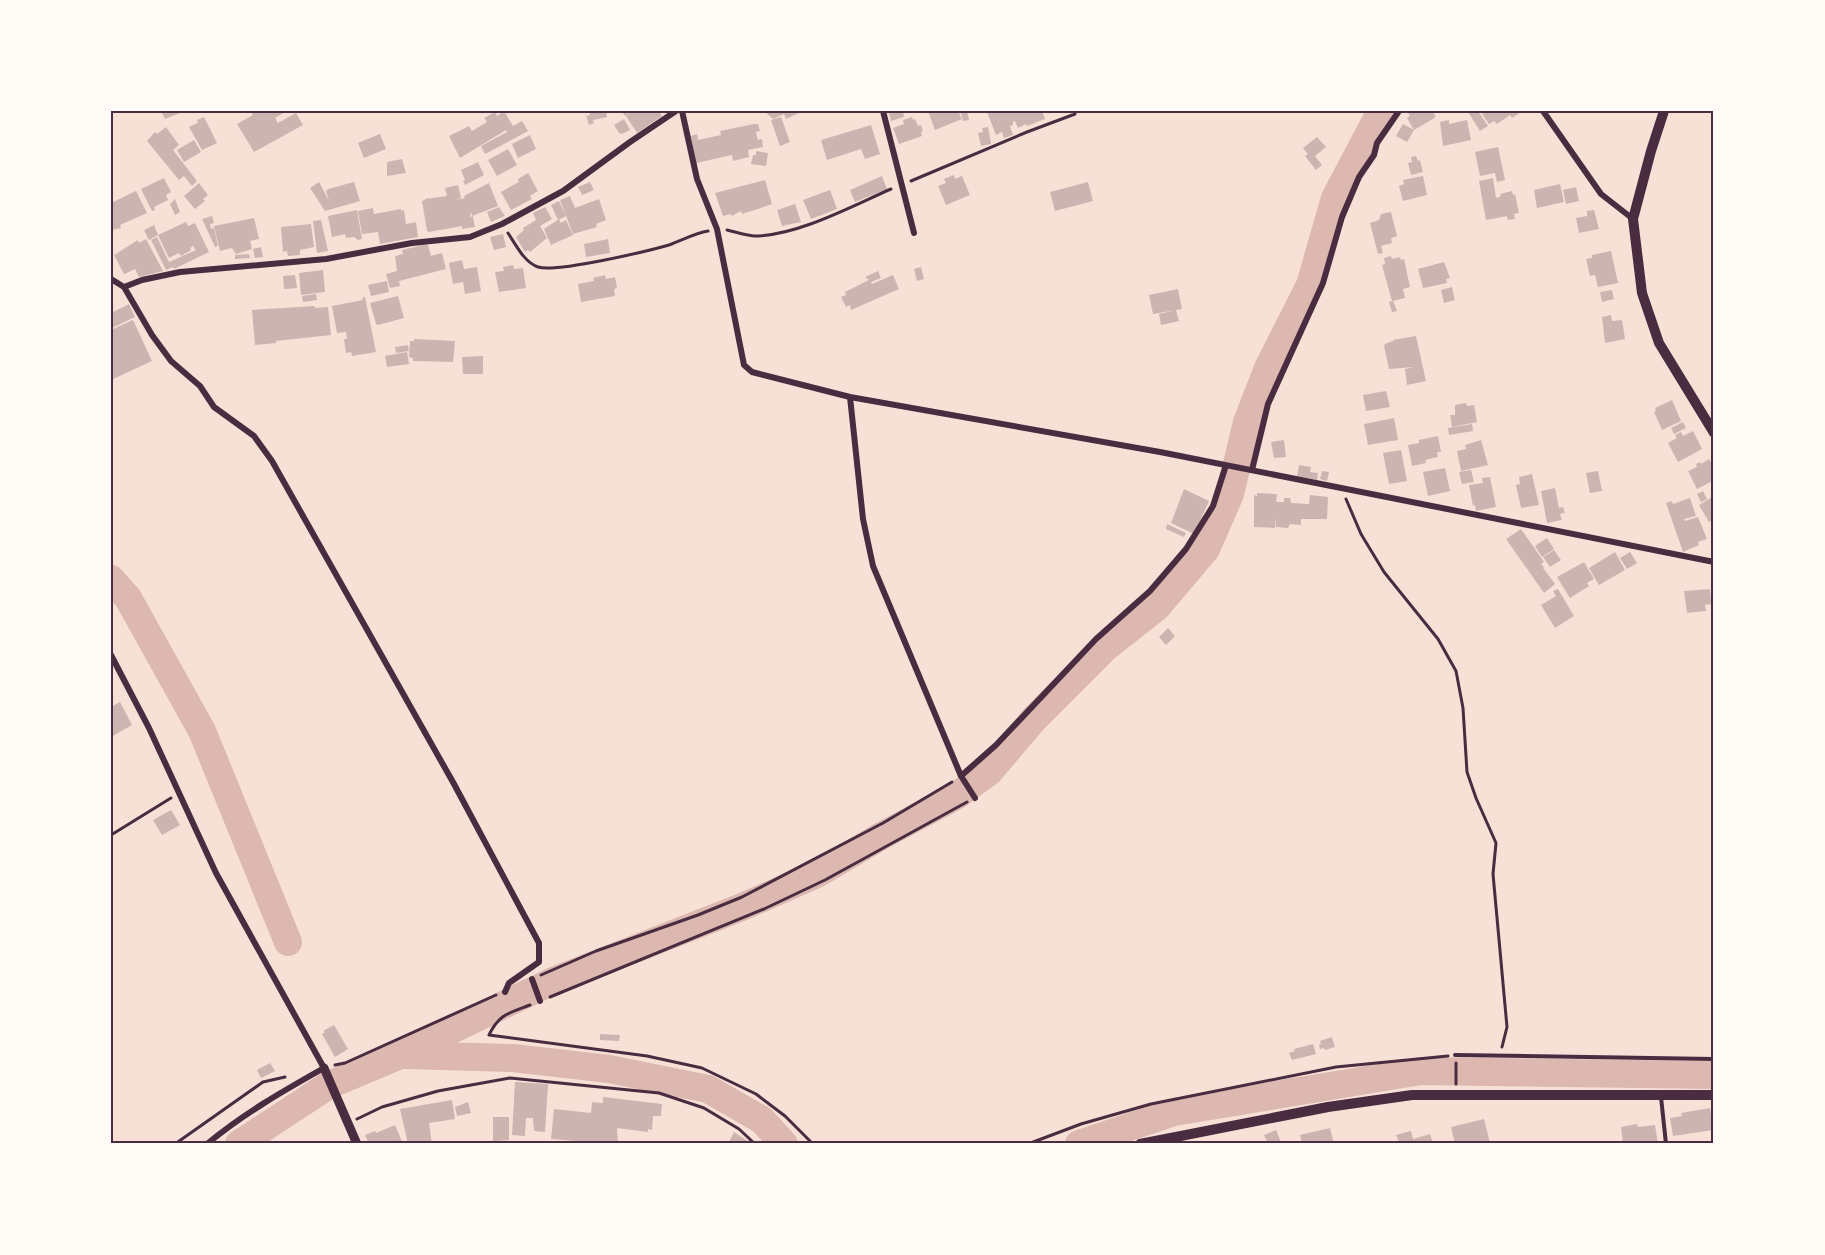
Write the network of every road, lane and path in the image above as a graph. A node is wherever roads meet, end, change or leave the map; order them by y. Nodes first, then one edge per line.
1 (676, 111) edge
2 (682, 111) edge
3 (883, 111) edge
4 (1074, 111) edge
5 (1399, 111) edge
6 (1543, 111) edge
7 (1664, 111) edge
8 (902, 185) junction
9 (1633, 219) junction
10 (502, 224) junction
11 (717, 229) junction
12 (914, 233) dead end
13 (111, 279) edge
14 (124, 287) junction
15 (850, 397) junction
16 (1714, 433) edge
17 (1229, 466) junction
18 (1249, 469) junction
19 (1341, 489) junction
20 (1714, 562) edge
21 (111, 655) edge
22 (962, 778) junction
23 (180, 793) junction
24 (974, 796) joint
25 (111, 835) edge
26 (533, 981) joint
27 (505, 992) joint
28 (540, 999) junction
29 (1500, 1055) junction
30 (1456, 1058) junction
31 (1714, 1059) edge
32 (325, 1072) junction
33 (293, 1075) dead end
34 (1456, 1082) dead end
35 (1660, 1095) junction
36 (1714, 1095) edge
37 (346, 1118) junction
38 (175, 1144) edge
39 (207, 1144) edge
40 (357, 1144) edge
41 (755, 1144) edge
42 (813, 1144) edge
43 (1028, 1144) edge
44 (1140, 1144) edge
45 (1666, 1144) edge

1 - 10 street
2 - 11 street
3 - 8 street
4 - 8 path
5 - 18 street
6 - 9 street
7 - 9 main road
8 - 11 path
8 - 12 street
9 - 16 main road
10 - 11 path
10 - 14 street
11 - 15 street
13 - 14 street
14 - 27 street
15 - 17 street
15 - 22 street
17 - 18 street
17 - 22 street
18 - 19 street
19 - 20 street
19 - 29 path
21 - 23 street
22 - 24 street
22 - 26 path
23 - 25 path
23 - 32 street
24 - 28 path
26 - 28 street
27 - 32 path
28 - 42 path
29 - 30 lane
29 - 31 lane
30 - 34 path
30 - 43 path
32 - 37 street
32 - 39 street
33 - 38 path
35 - 36 main road
35 - 44 main road
35 - 45 lane
37 - 40 street
37 - 41 path

